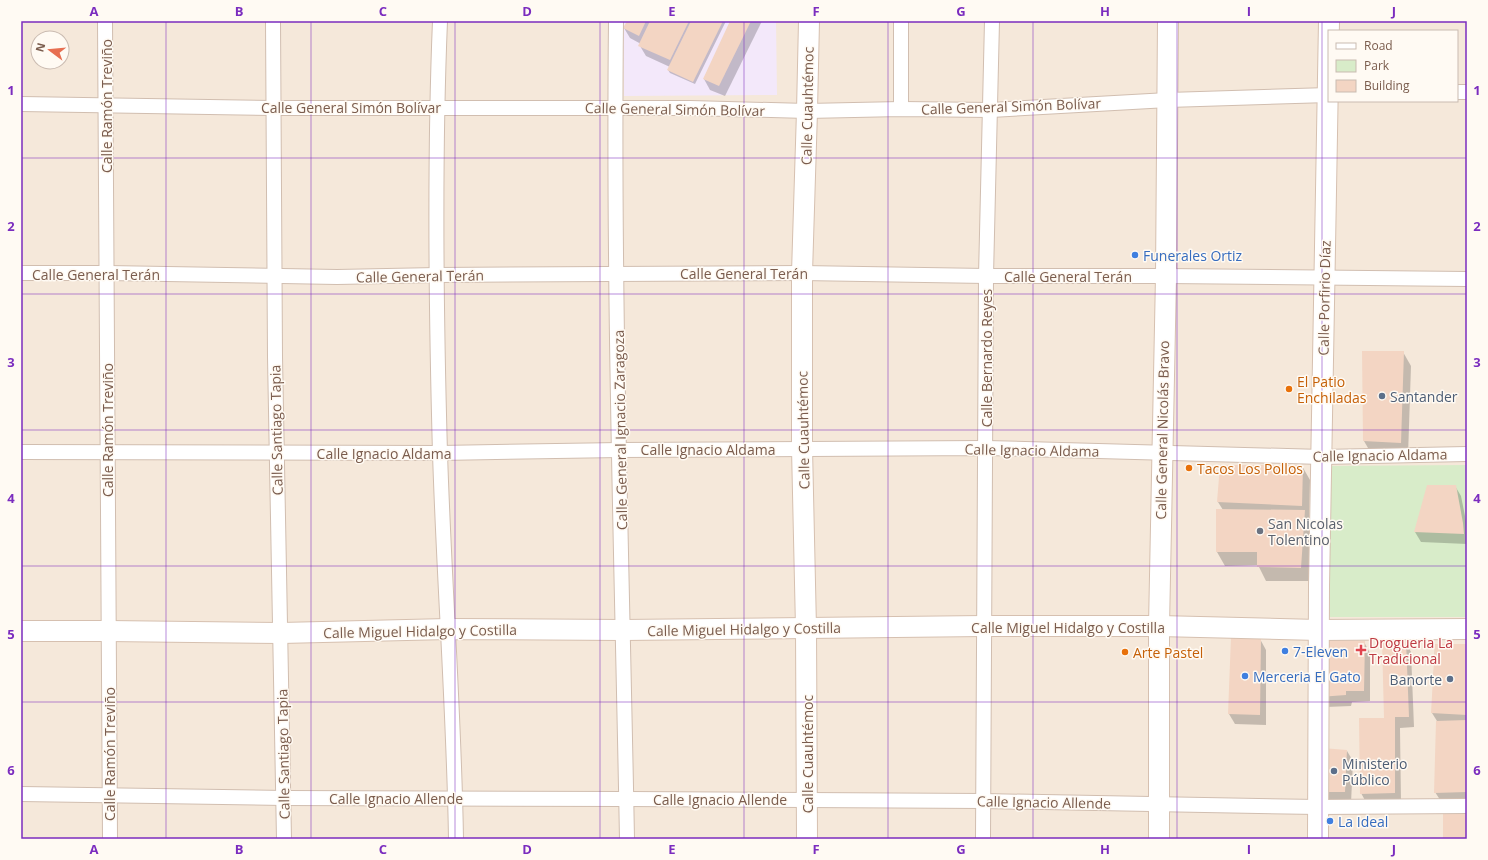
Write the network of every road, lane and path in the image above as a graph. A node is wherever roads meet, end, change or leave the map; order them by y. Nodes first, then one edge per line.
1 (106, 21) edge
2 (273, 21) edge
3 (440, 21) edge
4 (616, 21) edge
5 (809, 21) edge
6 (901, 21) edge
7 (992, 21) edge
8 (1168, 21) edge
9 (1328, 21) edge
10 (1328, 95) edge
11 (1168, 100) junction
12 (21, 104) edge
13 (106, 105) junction
14 (274, 108) junction
15 (437, 108) junction
16 (615, 108) junction
17 (901, 109) junction
18 (991, 110) junction
19 (807, 111) junction
20 (21, 273) edge
21 (107, 273) junction
22 (802, 273) junction
23 (617, 274) junction
24 (437, 275) junction
25 (986, 276) junction
26 (1166, 276) junction
27 (275, 277) junction
28 (1325, 278) junction
29 (1467, 279) edge
30 (802, 448) junction
31 (986, 448) junction
32 (620, 450) junction
33 (21, 452) edge
34 (1162, 452) junction
35 (108, 453) junction
36 (277, 453) junction
37 (440, 453) junction
38 (1467, 454) edge
39 (1322, 457) junction
40 (984, 626) junction
41 (1158, 626) junction
42 (806, 628) junction
43 (448, 629) junction
44 (1467, 629) edge
45 (623, 630) junction
46 (1318, 630) junction
47 (21, 631) edge
48 (108, 631) junction
49 (280, 633) junction
50 (21, 794) edge
51 (109, 795) junction
52 (284, 798) junction
53 (627, 798) junction
54 (455, 799) junction
55 (807, 800) junction
56 (983, 801) junction
57 (1159, 804) junction
58 (1467, 806) edge
59 (1318, 807) junction
60 (110, 839) edge
61 (284, 839) edge
62 (456, 839) edge
63 (627, 839) edge
64 (807, 839) edge
65 (983, 839) edge
66 (1159, 839) edge
67 (1318, 839) edge

1 - 13 street, Calle Ramón Treviño
2 - 14 street, Calle Santiago Tapia
3 - 15 street
4 - 16 street, Calle General Ignacio Zaragoza
5 - 19 street, Calle Cuauhtémoc
6 - 17 street
7 - 18 street, Calle Bernardo Reyes
8 - 11 street, Calle General Nicolás Bravo
9 - 10 street, Calle Porfirio Díaz
10 - 11 street, Calle General Simón Bolívar
10 - 28 street, Calle Porfirio Díaz
11 - 18 street, Calle General Simón Bolívar
11 - 26 street, Calle General Nicolás Bravo
12 - 13 street, Calle General Simón Bolívar
13 - 14 street, Calle General Simón Bolívar
13 - 21 street, Calle Ramón Treviño
14 - 15 street, Calle General Simón Bolívar
14 - 27 street, Calle Santiago Tapia
15 - 16 street, Calle General Simón Bolívar
15 - 24 street
16 - 19 street, Calle General Simón Bolívar
16 - 23 street, Calle General Ignacio Zaragoza
17 - 18 street, Calle General Simón Bolívar
17 - 19 street, Calle General Simón Bolívar
18 - 25 street, Calle Bernardo Reyes
19 - 22 street, Calle Cuauhtémoc
20 - 21 street, Calle General Terán
21 - 27 street, Calle General Terán
21 - 35 street, Calle Ramón Treviño
22 - 23 street, Calle General Terán
22 - 25 street, Calle General Terán
22 - 30 street, Calle Cuauhtémoc
23 - 24 street, Calle General Terán
23 - 32 street, Calle General Ignacio Zaragoza
24 - 27 street, Calle General Terán
24 - 37 street
25 - 26 street, Calle General Terán
25 - 31 street, Calle Bernardo Reyes
26 - 28 street, Calle General Terán
26 - 34 street, Calle General Nicolás Bravo
27 - 36 street, Calle Santiago Tapia
28 - 29 street, Calle General Terán
28 - 39 street, Calle Porfirio Díaz
30 - 31 street, Calle Ignacio Aldama
30 - 32 street, Calle Ignacio Aldama
30 - 42 street, Calle Cuauhtémoc
31 - 34 street, Calle Ignacio Aldama
31 - 40 street, Calle Bernardo Reyes
32 - 37 street, Calle Ignacio Aldama
32 - 45 street, Calle General Ignacio Zaragoza
33 - 35 street, Calle Ignacio Aldama
34 - 39 street, Calle Ignacio Aldama
34 - 41 street, Calle General Nicolás Bravo
35 - 36 street, Calle Ignacio Aldama
35 - 48 street, Calle Ramón Treviño
36 - 37 street, Calle Ignacio Aldama
36 - 49 street, Calle Santiago Tapia
37 - 43 street
38 - 39 street, Calle Ignacio Aldama
39 - 46 street, Calle Porfirio Díaz
40 - 41 street, Calle Miguel Hidalgo y Costilla
40 - 42 street, Calle Miguel Hidalgo y Costilla
40 - 56 street, Calle Bernardo Reyes
41 - 46 street, Calle Miguel Hidalgo y Costilla
41 - 57 street, Calle General Nicolás Bravo
42 - 45 street, Calle Miguel Hidalgo y Costilla
42 - 55 street, Calle Cuauhtémoc
43 - 45 street, Calle Miguel Hidalgo y Costilla
43 - 49 street, Calle Miguel Hidalgo y Costilla
43 - 54 street
44 - 46 street, Calle Miguel Hidalgo y Costilla
45 - 53 street, Calle General Ignacio Zaragoza
46 - 59 street, Calle Porfirio Díaz
47 - 48 street, Calle Miguel Hidalgo y Costilla
48 - 49 street, Calle Miguel Hidalgo y Costilla
48 - 51 street, Calle Ramón Treviño
49 - 52 street, Calle Santiago Tapia
50 - 51 street, Calle Ignacio Allende
51 - 52 street, Calle Ignacio Allende
51 - 60 street, Calle Ramón Treviño
52 - 54 street, Calle Ignacio Allende
52 - 61 street, Calle Santiago Tapia
53 - 54 street, Calle Ignacio Allende
53 - 55 street, Calle Ignacio Allende
53 - 63 street, Calle General Ignacio Zaragoza
54 - 62 street
55 - 56 street, Calle Ignacio Allende
55 - 64 street, Calle Cuauhtémoc
56 - 57 street, Calle Ignacio Allende
56 - 65 street, Calle Bernardo Reyes
57 - 59 street, Calle Ignacio Allende
57 - 66 street, Calle General Nicolás Bravo
58 - 59 street, Calle Ignacio Allende
59 - 67 street, Calle Porfirio Díaz

